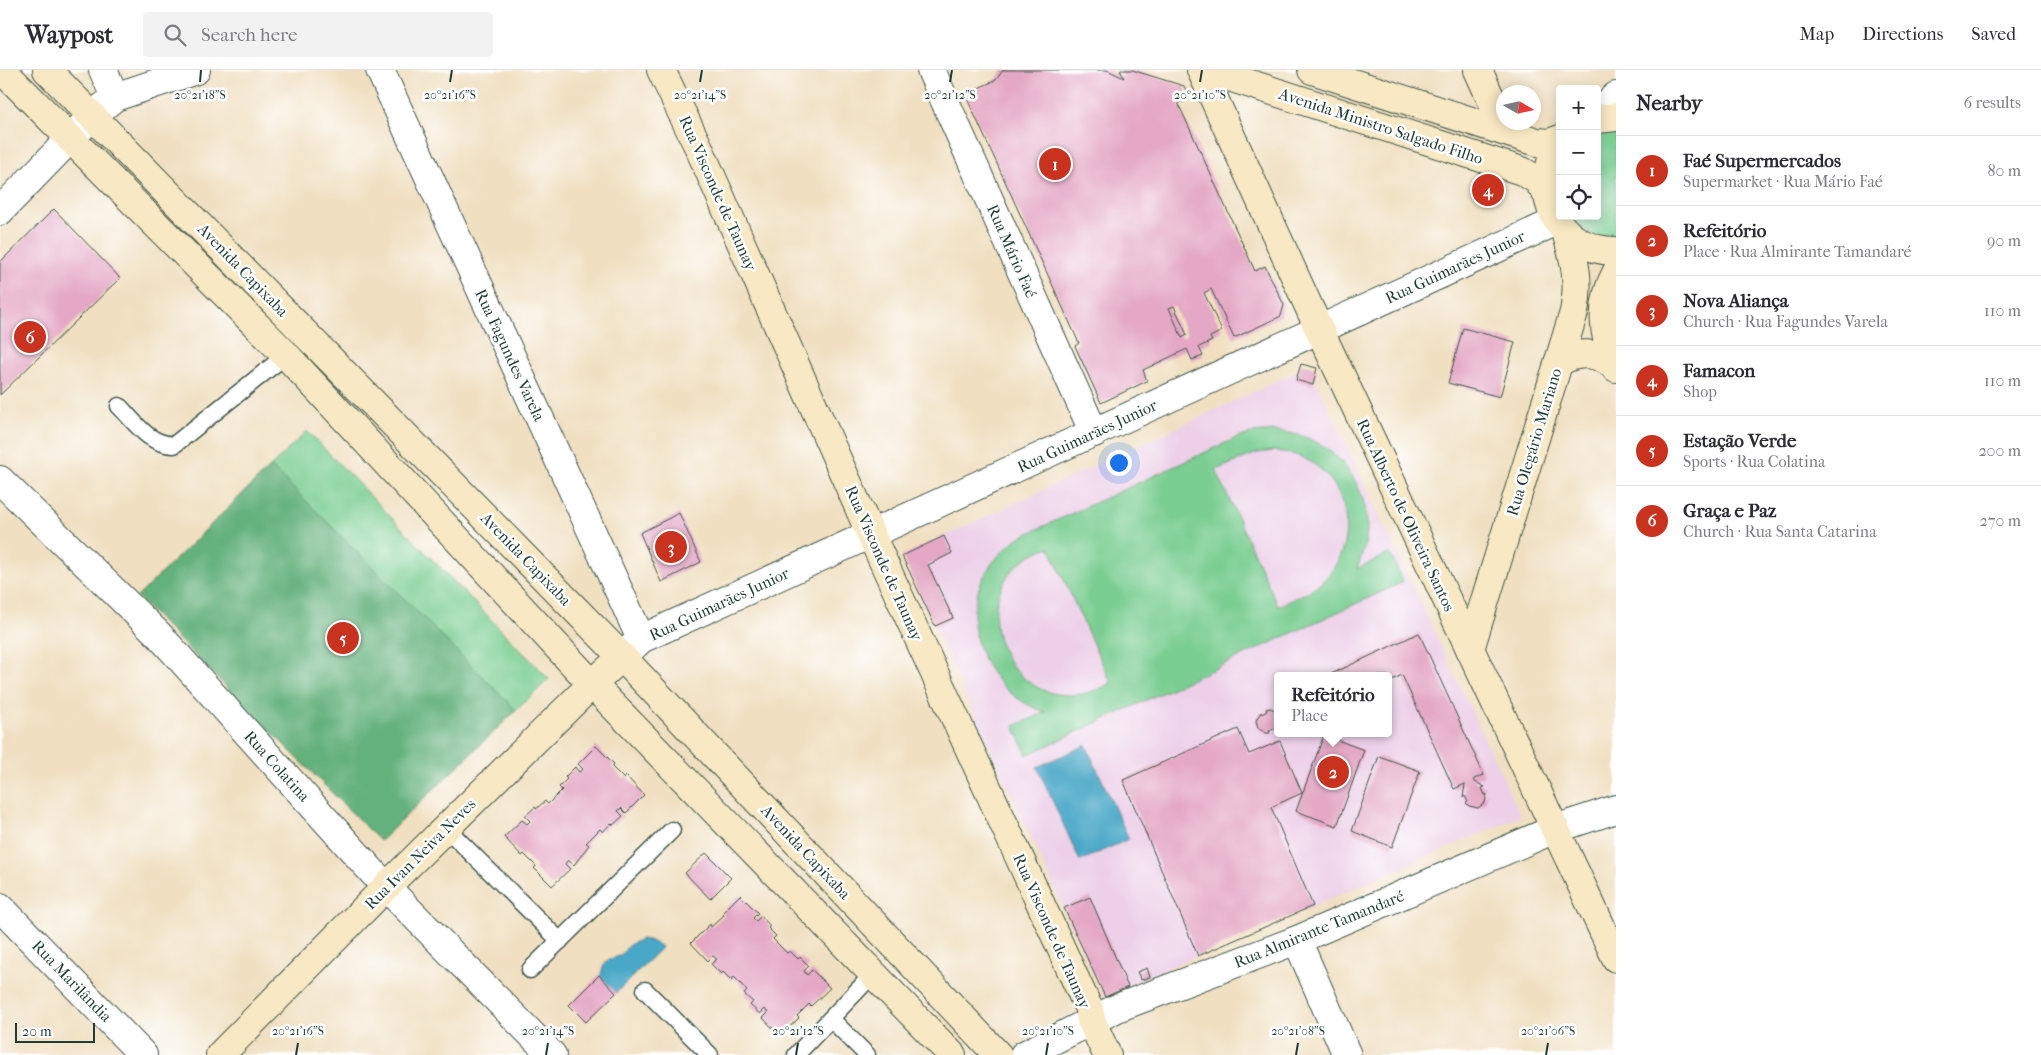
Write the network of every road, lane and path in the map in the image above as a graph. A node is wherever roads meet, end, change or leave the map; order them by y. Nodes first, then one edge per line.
1 (2, 70) edge
2 (47, 70) edge
3 (103, 70) edge
4 (196, 70) edge
5 (380, 70) edge
6 (661, 70) edge
7 (931, 70) edge
8 (1202, 70) edge
9 (1207, 70) edge
10 (1312, 70) edge
11 (1478, 70) edge
12 (1616, 96) edge
13 (115, 97) junction
14 (1601, 109) edge
15 (92, 116) junction
16 (1616, 117) edge
17 (1601, 119) edge
18 (1506, 132) junction
19 (71, 139) junction
20 (1556, 141) edge
21 (1556, 151) edge
22 (1547, 194) junction
23 (0, 211) edge
24 (1561, 226) junction
25 (1616, 251) edge
26 (1616, 273) edge
27 (1319, 330) junction
28 (286, 355) junction
29 (1558, 363) junction
30 (1616, 367) edge
31 (119, 406) dead end
32 (1094, 433) junction
33 (0, 480) edge
34 (871, 534) junction
35 (631, 648) junction
36 (1470, 649) junction
37 (592, 684) junction
38 (1616, 809) edge
39 (446, 828) junction
40 (1555, 829) junction
41 (672, 830) dead end
42 (386, 887) junction
43 (0, 907) edge
44 (1296, 940) junction
45 (560, 941) junction
46 (1616, 958) edge
47 (530, 970) dead end
48 (873, 974) junction
49 (645, 990) dead end
50 (831, 1019) junction
51 (1091, 1020) junction
52 (143, 1055) edge
53 (220, 1055) edge
54 (552, 1055) edge
55 (710, 1055) edge
56 (796, 1055) edge
57 (867, 1055) edge
58 (952, 1055) edge
59 (998, 1055) edge
60 (1024, 1055) edge
61 (1108, 1055) edge
62 (1347, 1055) edge

1 - 19 street, Avenida Capixaba
2 - 15 street, Avenida Capixaba
3 - 13 street
4 - 13 street
5 - 35 street, Rua Fagundes Varela
6 - 34 street, Rua Visconde de Taunay
7 - 32 street, Rua Mário Faé
8 - 27 street, Rua Alberto de Oliveira Santos
9 - 22 street, Avenida Ministro Salgado Filho
10 - 18 street, Avenida Ministro Salgado Filho
11 - 18 street
12 - 14 street
13 - 15 street
15 - 19 street
15 - 35 street, Avenida Capixaba
16 - 17 street
18 - 20 street, Avenida Ministro Salgado Filho
19 - 23 street
19 - 28 street, Avenida Capixaba
21 - 22 street
22 - 24 street, Rua Olegário Mariano
24 - 25 street
24 - 27 street, Rua Guimarães Junior
24 - 29 street, Rua Olegário Mariano
26 - 30 street
27 - 32 street, Rua Guimarães Junior
27 - 36 street, Rua Alberto de Oliveira Santos
28 - 31 lane
28 - 37 street, Avenida Capixaba
29 - 30 street
29 - 36 street, Rua Olegário Mariano
32 - 34 street, Rua Guimarães Junior
33 - 42 street, Rua Colatina
34 - 35 street, Rua Guimarães Junior
34 - 51 street, Rua Visconde de Taunay
35 - 37 street, Rua Ivan Neiva Neves
35 - 59 street, Avenida Capixaba
36 - 40 street, Rua Alberto de Oliveira Santos
37 - 39 street, Rua Ivan Neiva Neves
37 - 48 street, Avenida Capixaba
38 - 40 street, Rua Almirante Tamandaré
39 - 42 street, Rua Ivan Neiva Neves
39 - 45 lane
40 - 44 street, Rua Almirante Tamandaré
40 - 46 street, Rua Alberto de Oliveira Santos
41 - 45 lane
42 - 53 street, Rua Ivan Neiva Neves
42 - 54 street, Rua Colatina
43 - 52 street, Rua Marilândia
44 - 51 street, Rua Almirante Tamandaré
44 - 62 street
45 - 47 lane
48 - 50 lane
48 - 58 street, Avenida Capixaba
49 - 55 lane
50 - 56 lane
50 - 57 lane
51 - 60 street, Rua Almirante Tamandaré
51 - 61 street, Rua Visconde de Taunay

